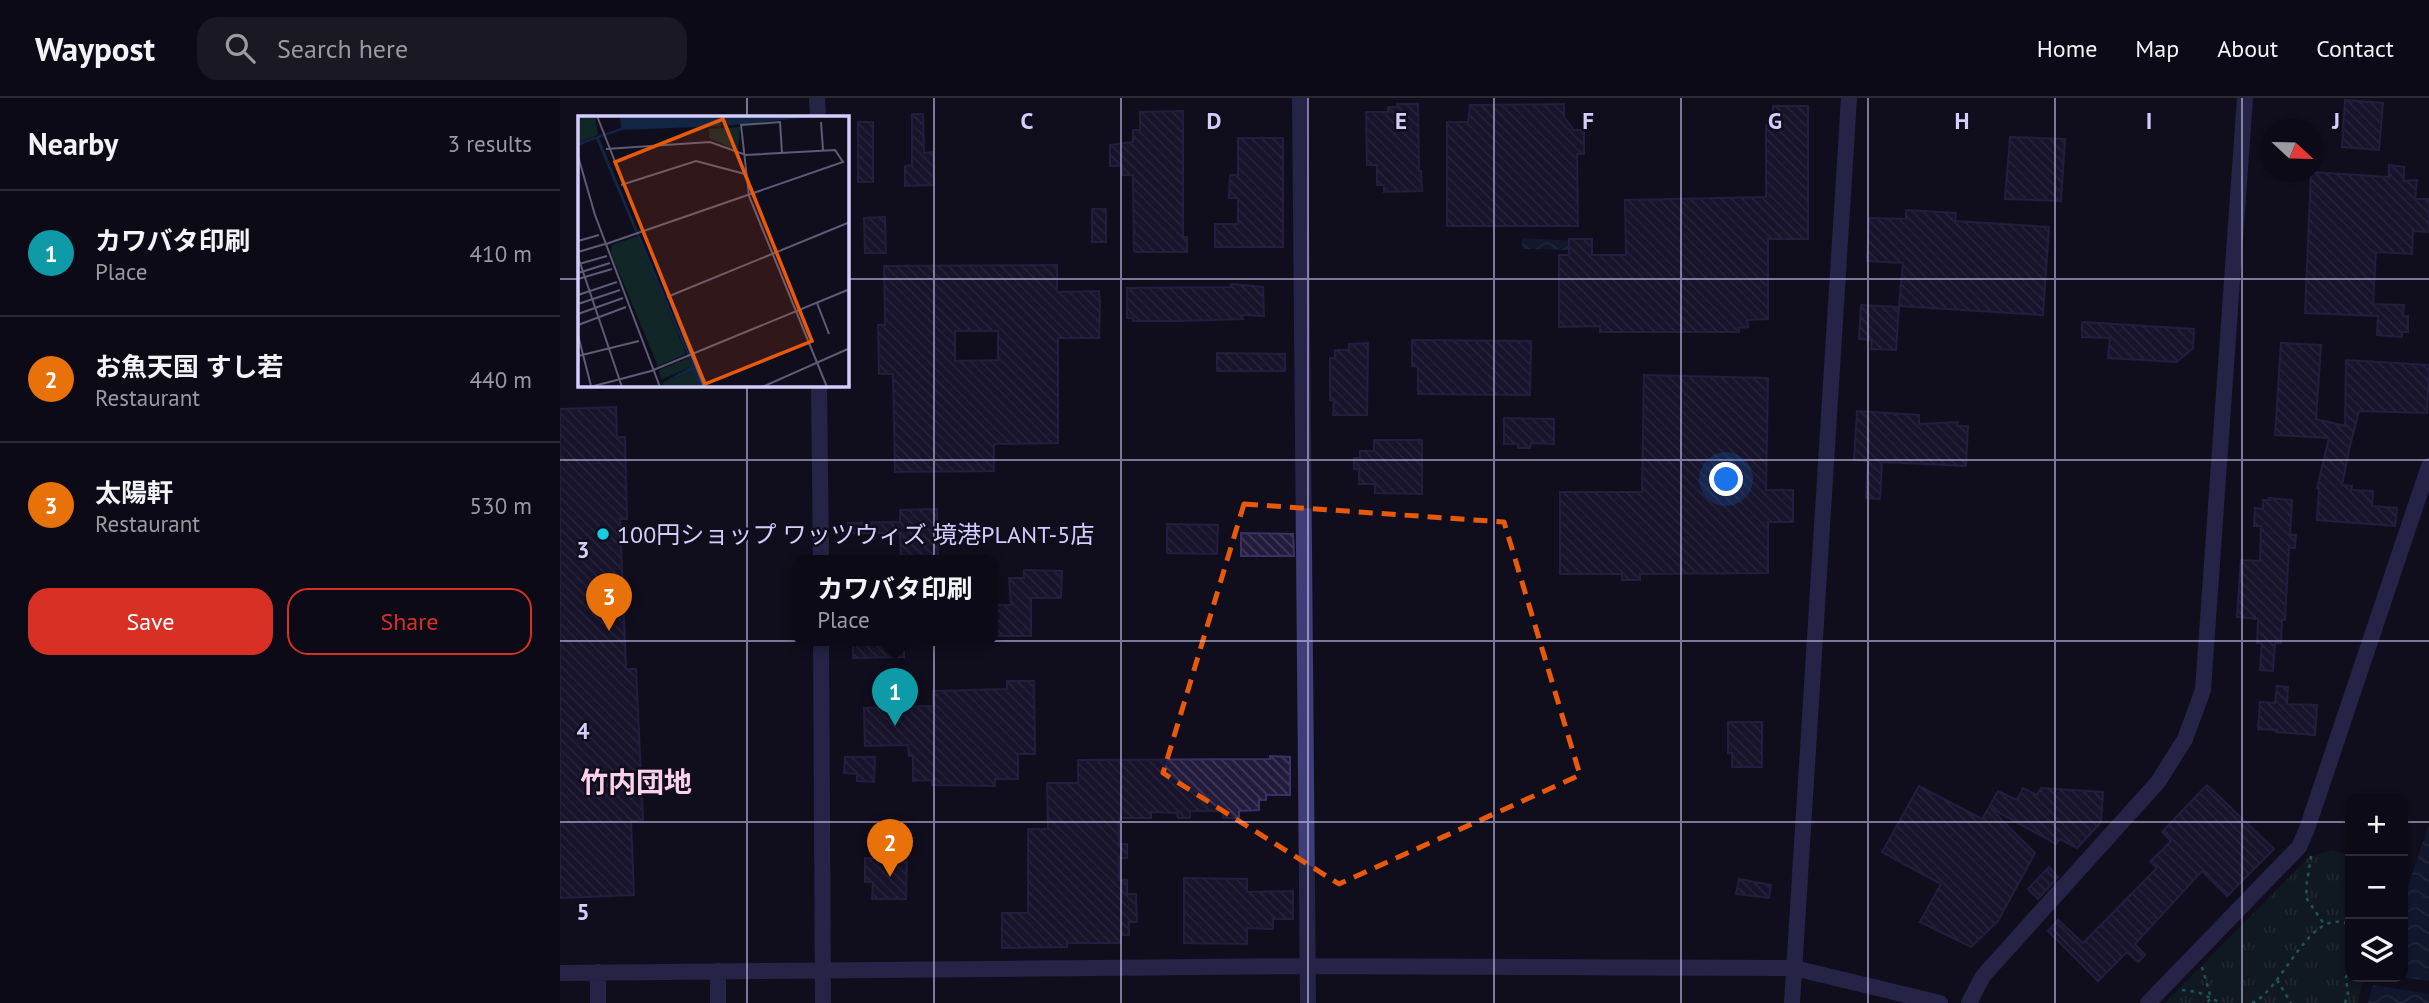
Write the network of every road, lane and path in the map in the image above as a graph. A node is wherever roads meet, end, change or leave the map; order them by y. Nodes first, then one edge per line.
1 (817, 98) edge
2 (1300, 98) edge
3 (1849, 98) edge
4 (2245, 98) edge
5 (817, 116) edge
6 (819, 387) edge
7 (2429, 466) edge
8 (821, 555) edge
9 (821, 646) edge
10 (2312, 853) dead end
11 (2324, 923) junction
12 (2345, 923) edge
13 (2202, 963) dead end
14 (1308, 967) junction
15 (1794, 968) junction
16 (823, 970) junction
17 (718, 971) junction
18 (598, 972) junction
19 (560, 973) edge
20 (2277, 980) junction
21 (2347, 982) edge
22 (2175, 989) dead end
23 (2211, 998) junction
24 (598, 1003) edge
25 (718, 1003) edge
26 (823, 1003) edge
27 (1308, 1003) edge
28 (1792, 1003) edge
29 (1940, 1003) edge
30 (1969, 1003) edge
31 (2148, 1003) edge
32 (2207, 1003) edge
33 (2221, 1003) edge
34 (2252, 1003) edge
35 (2291, 1003) edge
36 (2344, 1003) edge

1 - 5 street
2 - 14 street
3 - 15 street
4 - 30 street
6 - 8 street
7 - 31 street
9 - 16 street
10 - 11 path
11 - 12 path
11 - 20 path
13 - 23 path
14 - 15 street
14 - 16 street
14 - 27 street
15 - 28 street
15 - 29 street
16 - 17 street
16 - 26 street
17 - 18 street
17 - 25 street
18 - 19 street
18 - 24 street
20 - 34 path
20 - 35 path
21 - 36 path
22 - 23 path
23 - 32 path
23 - 33 path

